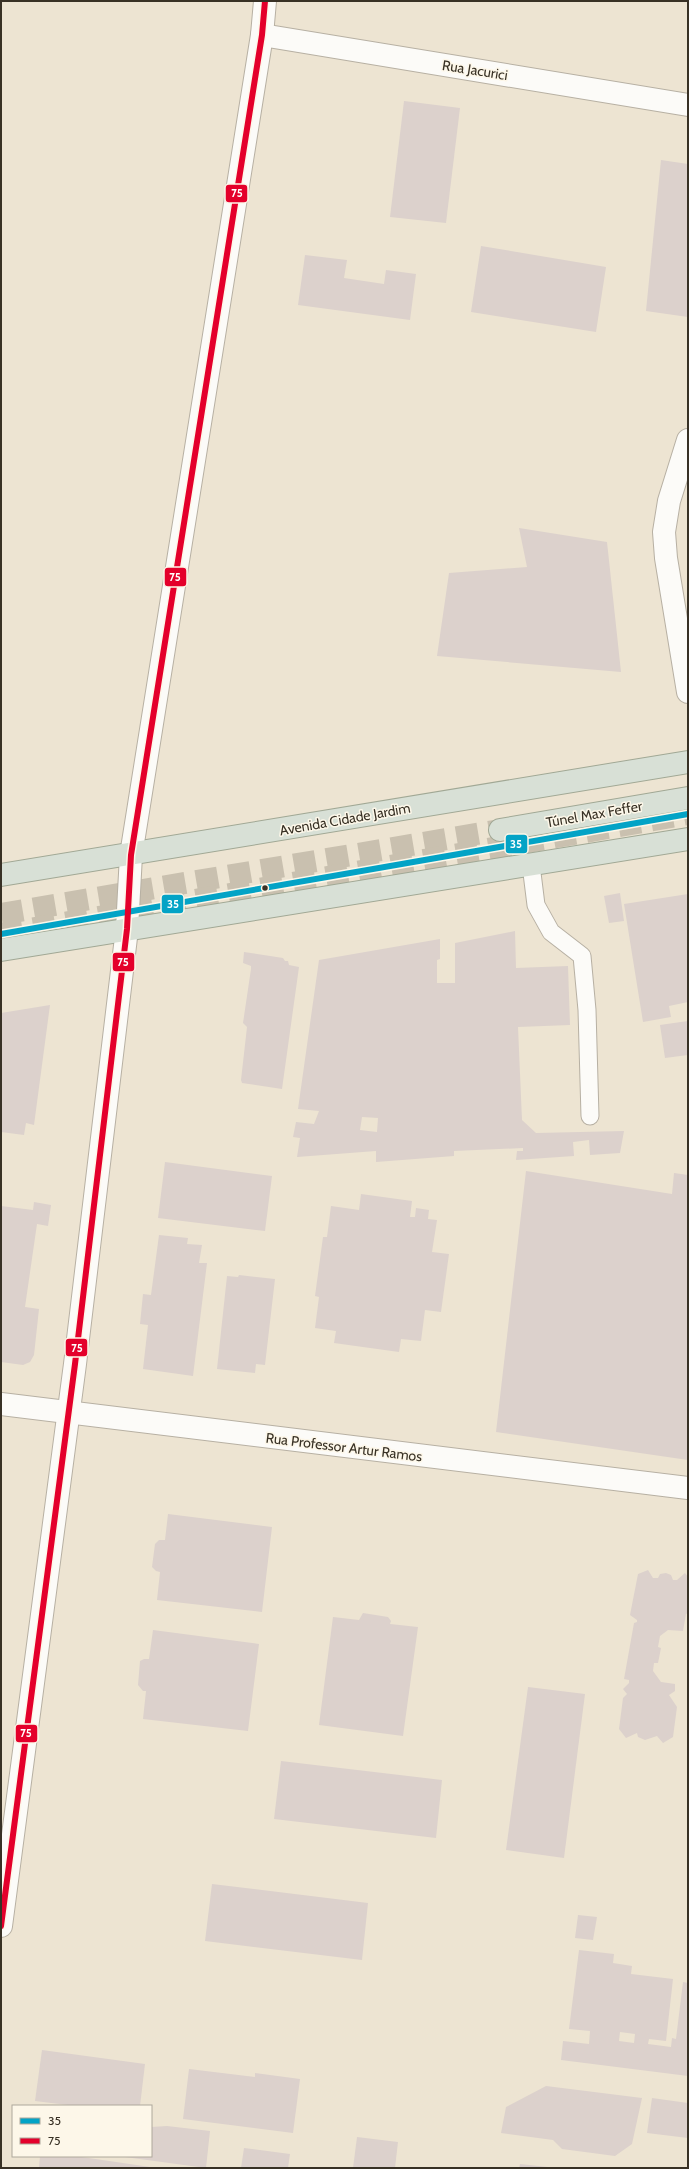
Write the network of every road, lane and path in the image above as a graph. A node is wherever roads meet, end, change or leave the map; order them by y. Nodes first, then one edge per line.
1 (265, 1) edge
2 (262, 35) junction
3 (688, 105) edge
4 (688, 440) edge
5 (688, 692) edge
6 (688, 762) edge
7 (688, 798) edge
8 (500, 830) tunnel mouth
9 (688, 839) edge
10 (131, 855) junction
11 (531, 865) junction
12 (1, 875) edge
13 (127, 929) junction
14 (1, 950) edge
15 (590, 1116) dead end
16 (1, 1404) edge
17 (68, 1413) junction
18 (688, 1488) edge
19 (1, 1926) edge

1 - 2 street
2 - 3 street, Rua Jacurici
2 - 10 street
4 - 5 street
6 - 10 highway, Avenida Cidade Jardim
7 - 8 highway, Túnel Max Feffer
9 - 11 highway
10 - 12 highway, Avenida Cidade Jardim
10 - 13 street
11 - 13 highway
11 - 15 lane
13 - 14 highway
13 - 17 street
16 - 17 street, Rua Professor Artur Ramos
17 - 18 street, Rua Professor Artur Ramos
17 - 19 street

